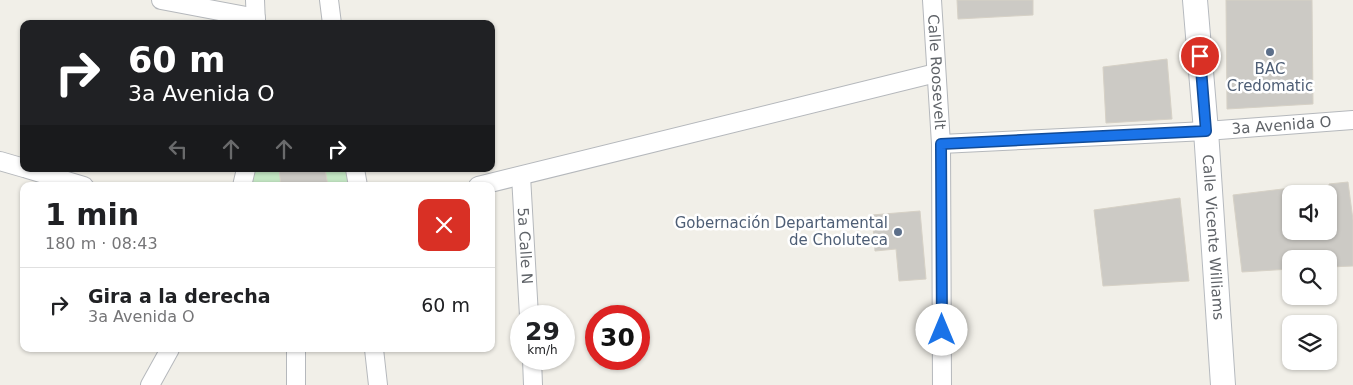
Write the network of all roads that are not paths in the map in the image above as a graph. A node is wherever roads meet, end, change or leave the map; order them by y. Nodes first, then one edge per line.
1 (161, 0) edge
2 (255, 0) edge
3 (329, 0) edge
4 (932, 0) edge
5 (1195, 0) edge
6 (251, 20) edge
7 (256, 20) edge
8 (332, 20) edge
9 (936, 73) junction
10 (1353, 120) edge
11 (1206, 131) junction
12 (941, 144) junction
13 (0, 161) edge
14 (20, 167) edge
15 (38, 172) edge
16 (521, 176) junction
17 (71, 182) edge
18 (495, 182) edge
19 (529, 305) edge
20 (168, 352) edge
21 (296, 352) edge
22 (374, 352) edge
23 (533, 370) edge
24 (150, 385) edge
25 (296, 385) edge
26 (378, 385) edge
27 (534, 385) edge
28 (942, 385) edge
29 (1223, 385) edge

1 - 6 street
2 - 7 street
3 - 8 street
4 - 9 street, Calle Roosevelt
5 - 11 main road, Calle Vicente Williams
9 - 12 street, Calle Roosevelt
9 - 16 street
10 - 11 street, 3a Avenida O
11 - 12 street, 3a Avenida O
11 - 29 main road, Calle Vicente Williams
12 - 28 street, Calle Roosevelt
13 - 14 street
15 - 17 street
16 - 18 street
16 - 19 street, 5a Calle N
20 - 24 street
21 - 25 street
22 - 26 street
23 - 27 street

